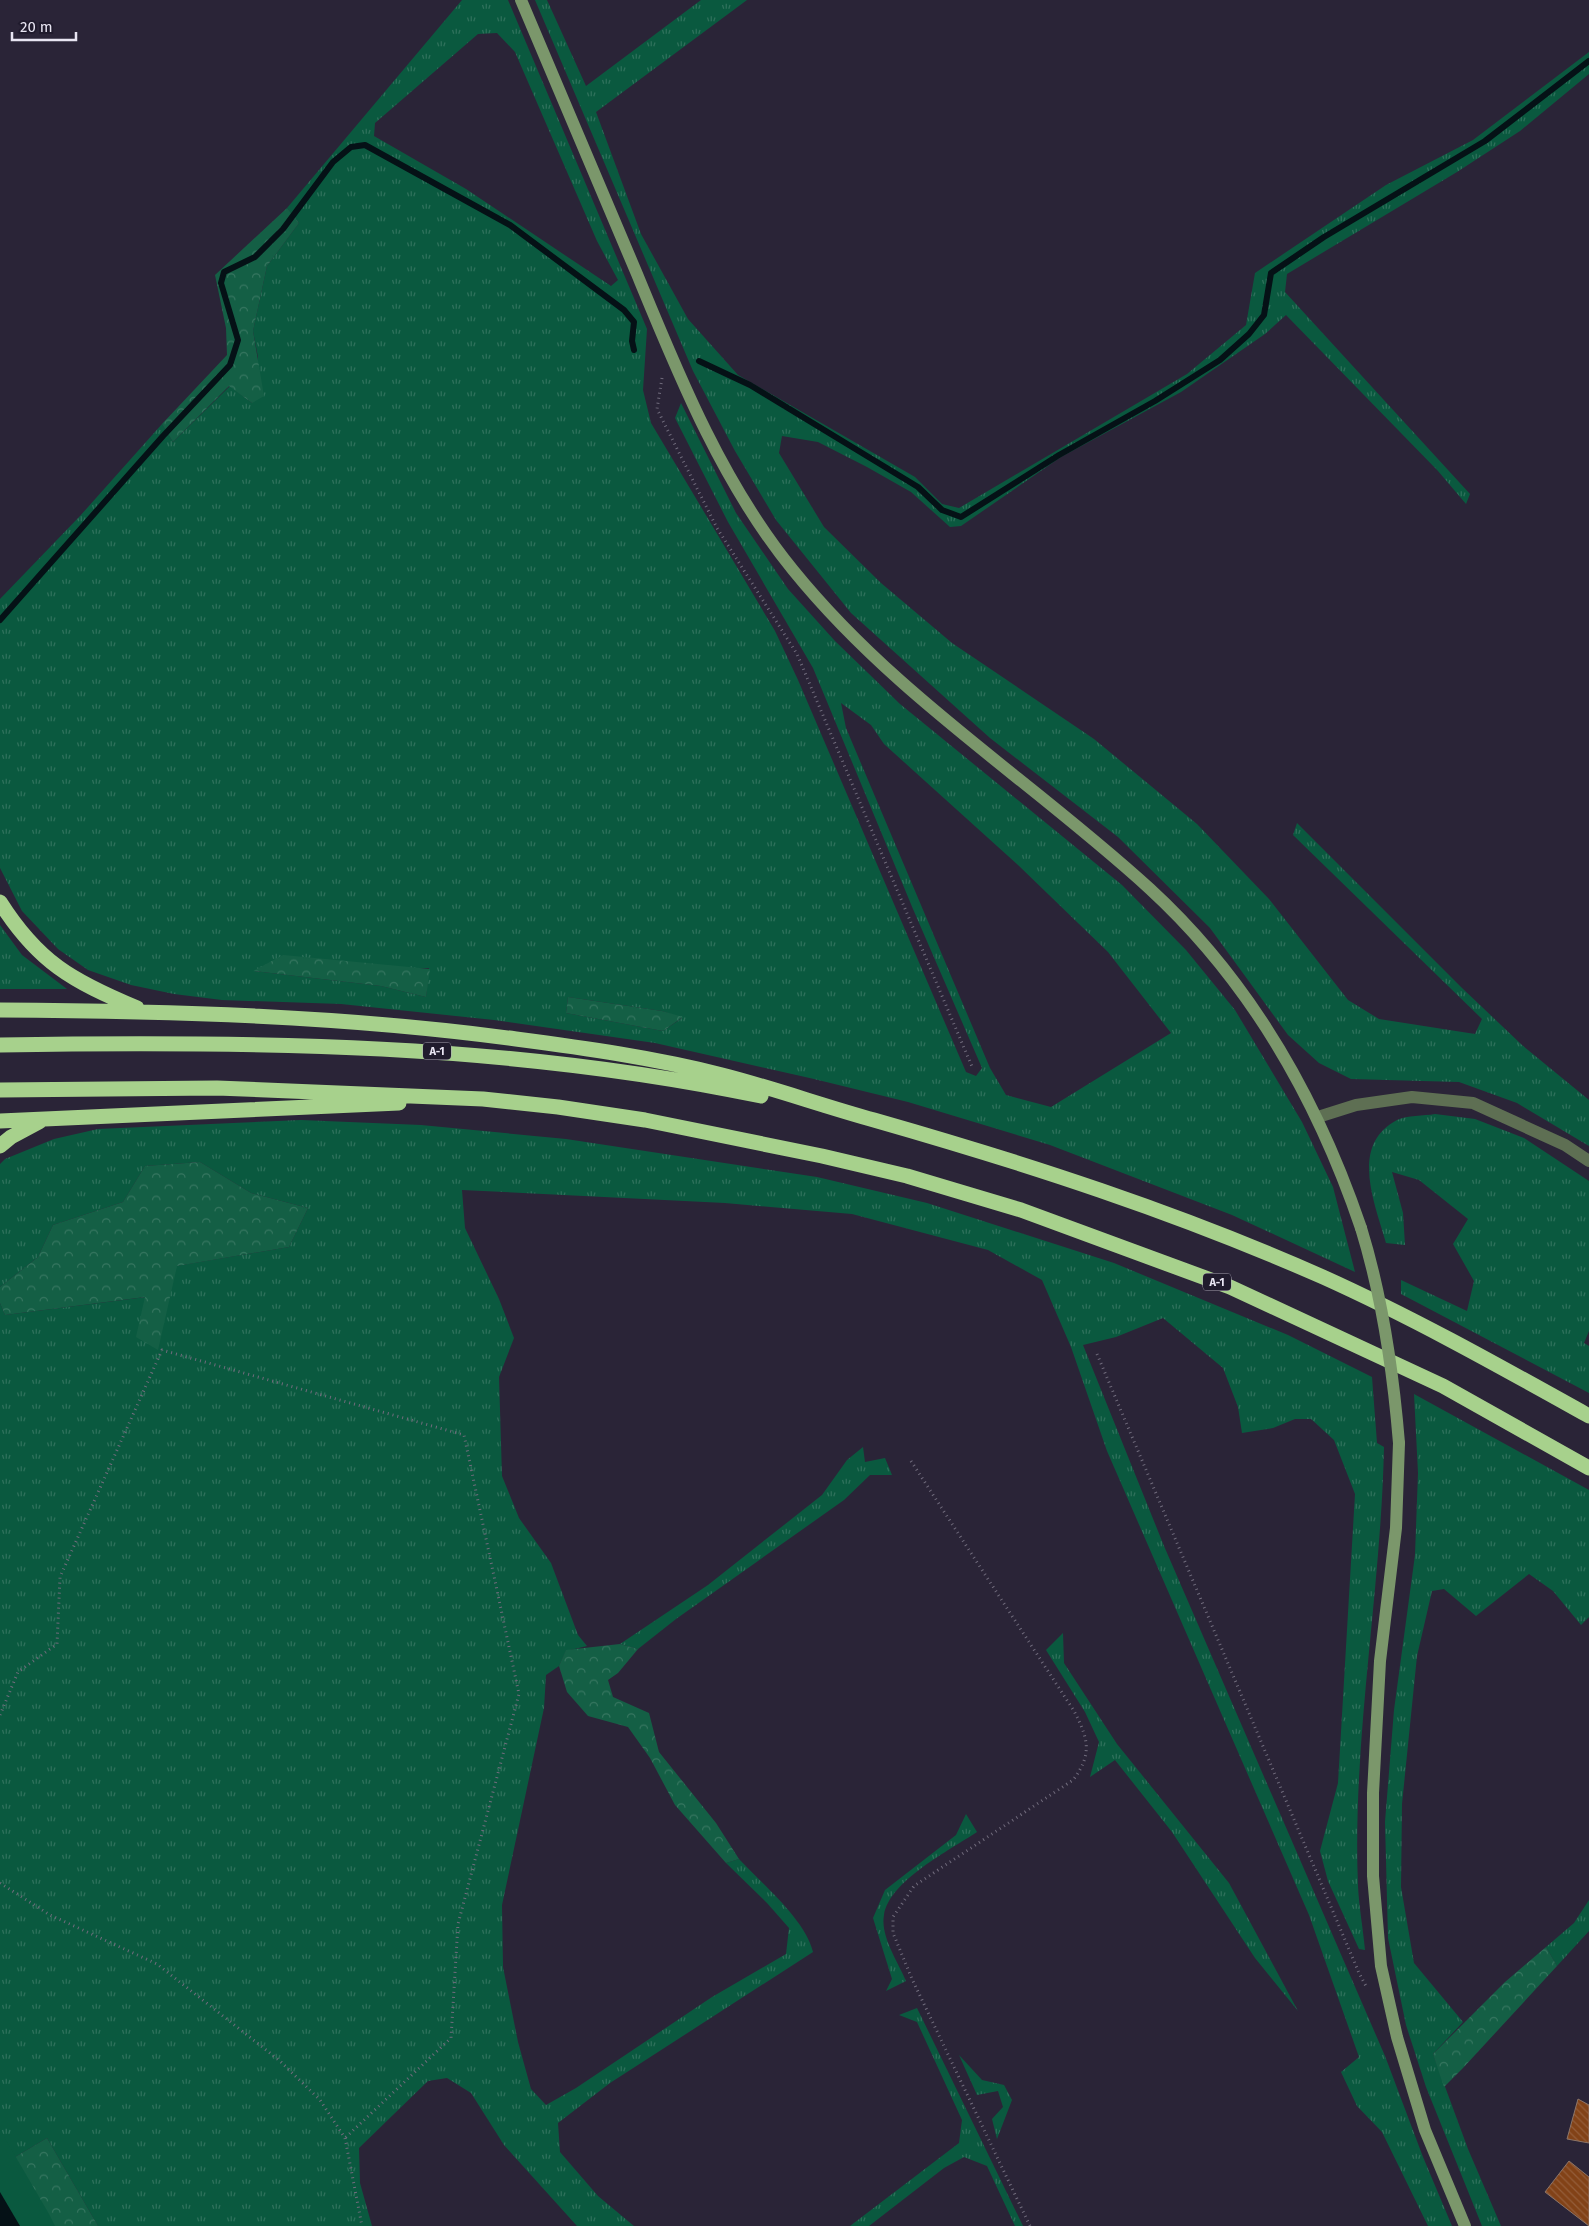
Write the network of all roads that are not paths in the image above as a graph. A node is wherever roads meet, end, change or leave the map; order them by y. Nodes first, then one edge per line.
1 (521, 0) edge
2 (0, 902) edge
3 (0, 1010) edge
4 (145, 1011) junction
5 (0, 1045) edge
6 (0, 1090) edge
7 (483, 1099) junction
8 (1318, 1117) junction
9 (44, 1119) junction
10 (868, 1119) junction
11 (0, 1121) edge
12 (0, 1146) edge
13 (1589, 1161) edge
14 (1589, 1416) edge
15 (1589, 1468) edge
16 (1464, 2226) edge

1 - 8 street
2 - 4 highway
3 - 4 highway
4 - 10 highway
5 - 10 highway, A-1
6 - 7 highway, A-1
7 - 9 highway
7 - 15 highway, A-1
8 - 13 street
8 - 16 street, bridge
9 - 11 highway
9 - 12 highway
10 - 14 highway, A-1

